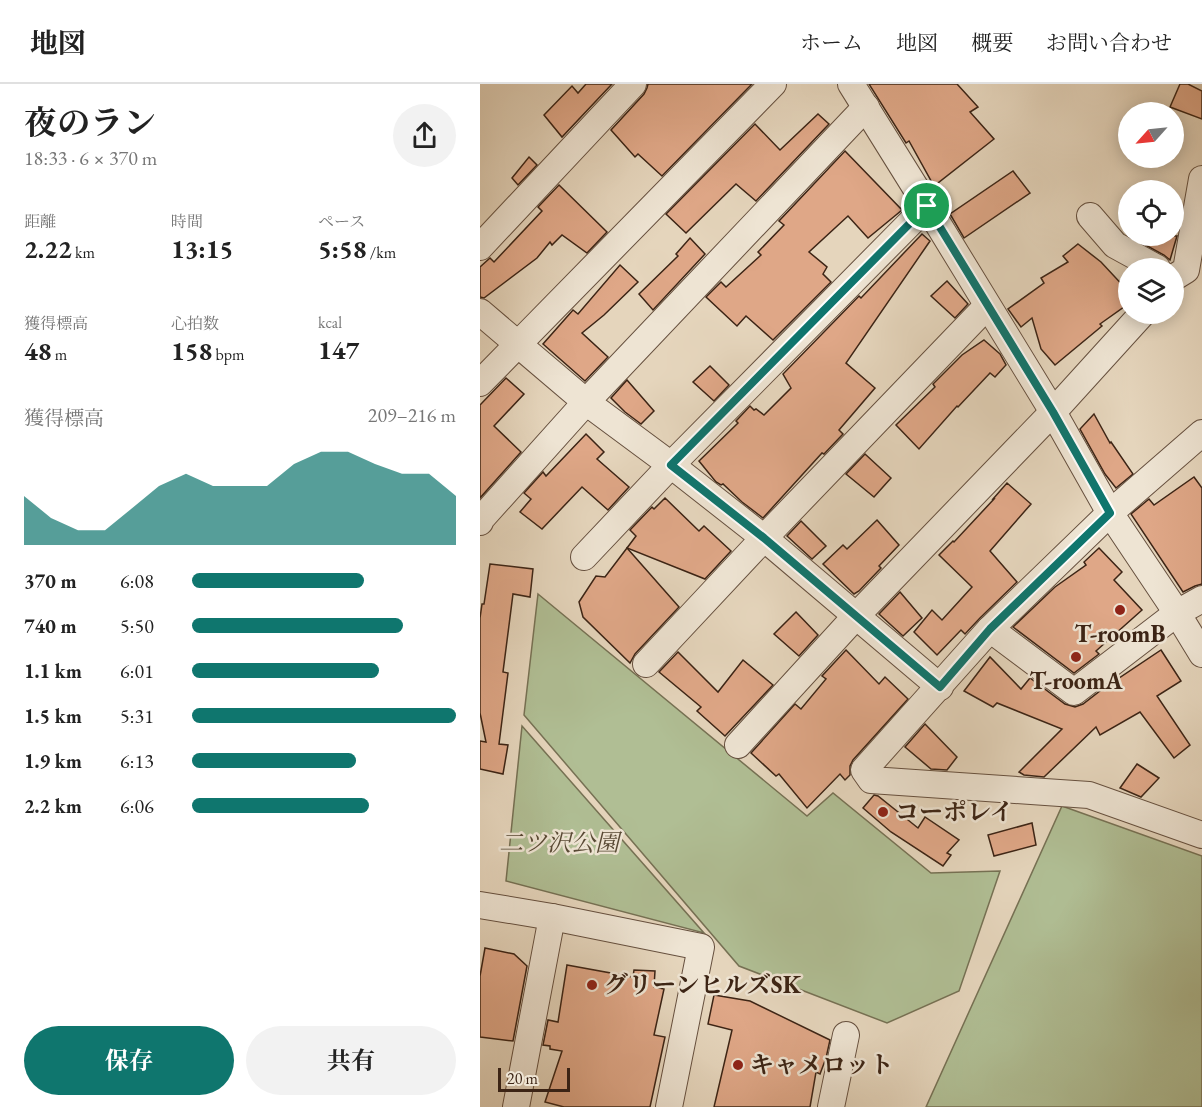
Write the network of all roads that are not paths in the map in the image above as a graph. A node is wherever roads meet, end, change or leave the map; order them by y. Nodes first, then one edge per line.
1 (633, 84) edge
2 (773, 84) edge
3 (851, 84) edge
4 (866, 107) junction
5 (1202, 179) edge
6 (927, 206) junction
7 (1090, 216) dead end
8 (480, 247) edge
9 (1139, 258) edge
10 (1184, 262) edge
11 (987, 306) junction
12 (480, 312) edge
13 (1133, 324) edge
14 (518, 343) junction
15 (480, 383) edge
16 (586, 402) junction
17 (1053, 412) junction
18 (1202, 433) edge
19 (671, 465) junction
20 (1110, 513) junction
21 (480, 522) edge
22 (764, 538) junction
23 (584, 557) dead end
24 (1202, 599) edge
25 (1177, 613) junction
26 (856, 616) junction
27 (990, 629) junction
28 (1202, 654) edge
29 (646, 664) dead end
30 (940, 687) junction
31 (738, 745) dead end
32 (1202, 835) edge
33 (480, 905) edge
34 (552, 917) junction
35 (846, 1035) dead end
36 (516, 1107) edge
37 (669, 1107) edge
38 (831, 1107) edge

1 - 8 street
2 - 14 street
3 - 4 street
4 - 6 street
4 - 16 street
5 - 10 street
6 - 11 street
6 - 19 street
7 - 9 street
11 - 17 street
11 - 22 street
12 - 14 street
13 - 17 street
14 - 15 street
14 - 16 street
16 - 19 street
16 - 21 street
17 - 20 street
17 - 26 street
18 - 20 street
19 - 22 street
19 - 23 street
20 - 25 street
20 - 27 street
22 - 26 street
22 - 29 street
24 - 25 street
25 - 27 street
25 - 28 street
26 - 30 street
26 - 31 street
27 - 30 street
30 - 32 street
33 - 34 street
34 - 36 street
34 - 37 street
35 - 38 street

